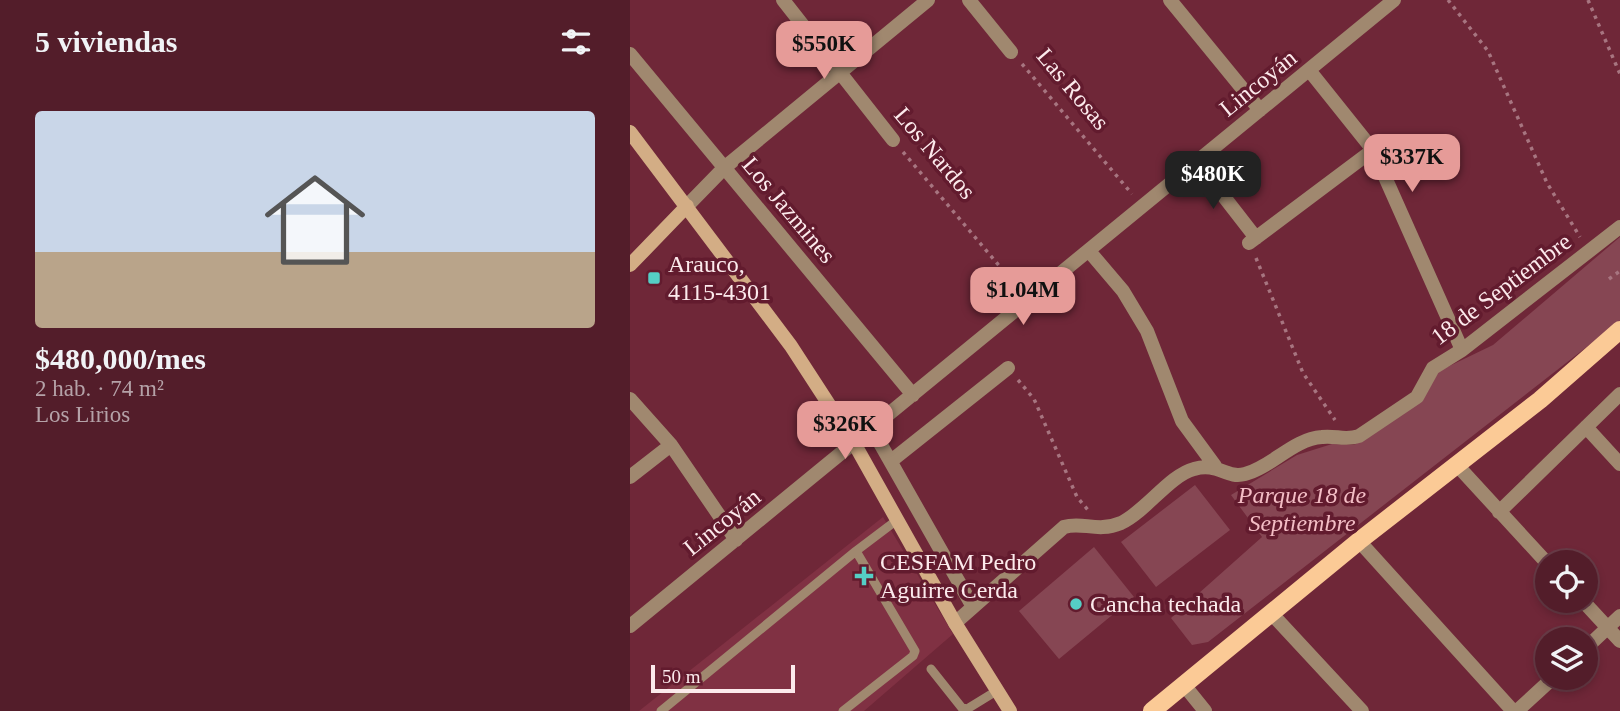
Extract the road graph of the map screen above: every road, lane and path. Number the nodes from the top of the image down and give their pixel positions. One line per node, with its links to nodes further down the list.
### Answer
1 (783, 0): 11 (street, Los Nardos)
2 (928, 0): 11 (street)
3 (969, 0): 8 (street, Las Rosas)
4 (1170, 0): 13 (street)
5 (1394, 0): 10 (street, Lincoyán)
6 (1448, 0): 24 (path)
7 (1588, 0): 12 (path)
8 (1011, 52): 20 (path, Las Rosas)
9 (630, 54): 18 (street, Los Jazmines)
10 (1309, 70): 13 (street, Lincoyán); 16 (street)
11 (840, 72): 15 (street, Los Nardos); 18 (street)
12 (1620, 74)
13 (1260, 110): 17 (street, Lincoyán)
14 (630, 132): 19 (street)
15 (893, 140): 28 (path, Los Nardos)
16 (1373, 150): 22 (street); 30 (street)
17 (1197, 162): 20 (street, Lincoyán); 22 (street)
18 (724, 168): 19 (street); 33 (street, Los Jazmines)
19 (687, 206): 25 (street); 38 (street)
20 (1143, 206): 23 (street, Lincoyán)
21 (1620, 227): 24 (street, 18 de Septiembre)
22 (1253, 241): 37 (path)
23 (1089, 251): 28 (street, Lincoyán); 43 (street)
24 (1589, 251): 30 (street, 18 de Septiembre)
25 (630, 265)
26 (1620, 271): 27 (path)
27 (1609, 279)
28 (1028, 301): 33 (street, Lincoyán)
29 (1620, 330): 41 (main road)
30 (1462, 350): 37 (street, 18 de Septiembre)
31 (1008, 368): 40 (street); 47 (path)
32 (1620, 394): 35 (street)
33 (913, 395): 36 (street, Lincoyán)
34 (630, 399): 39 (street)
35 (1586, 427): 42 (street); 45 (street)
36 (872, 429): 38 (street, Lincoyán); 40 (street)
37 (1348, 440): 43 (street)
38 (854, 443): 46 (street); 48 (street, Lincoyán)
39 (671, 445): 44 (street); 48 (street)
40 (891, 461): 52 (street)
41 (1456, 464): 45 (street); 49 (main road)
42 (1620, 464)
43 (1215, 466): 47 (street)
44 (630, 477)
45 (1499, 512): 50 (street)
46 (897, 520): 51 (lane); 56 (street)
47 (1105, 527): 52 (street)
48 (736, 540): 57 (street, Lincoyán)
49 (1359, 541): 54 (main road); 71 (street)
50 (1535, 550)
51 (856, 551): 65 (lane); 66 (lane)
52 (973, 607): 56 (street)
53 (1595, 613): 58 (street)
54 (1272, 614): 62 (main road); 70 (street)
55 (1620, 616): 58 (street)
56 (955, 623): 63 (street)
57 (630, 626)
58 (1608, 627): 59 (street); 60 (street)
59 (1598, 637)
60 (1620, 641)
61 (931, 669): 63 (lane)
62 (1184, 685): 68 (main road); 69 (street)
63 (998, 690): 67 (street)
64 (1539, 690): 71 (street)
65 (661, 711)
66 (843, 711)
67 (1010, 711)
68 (1152, 711)
69 (1206, 711)
70 (1362, 711)
71 (1515, 711)

